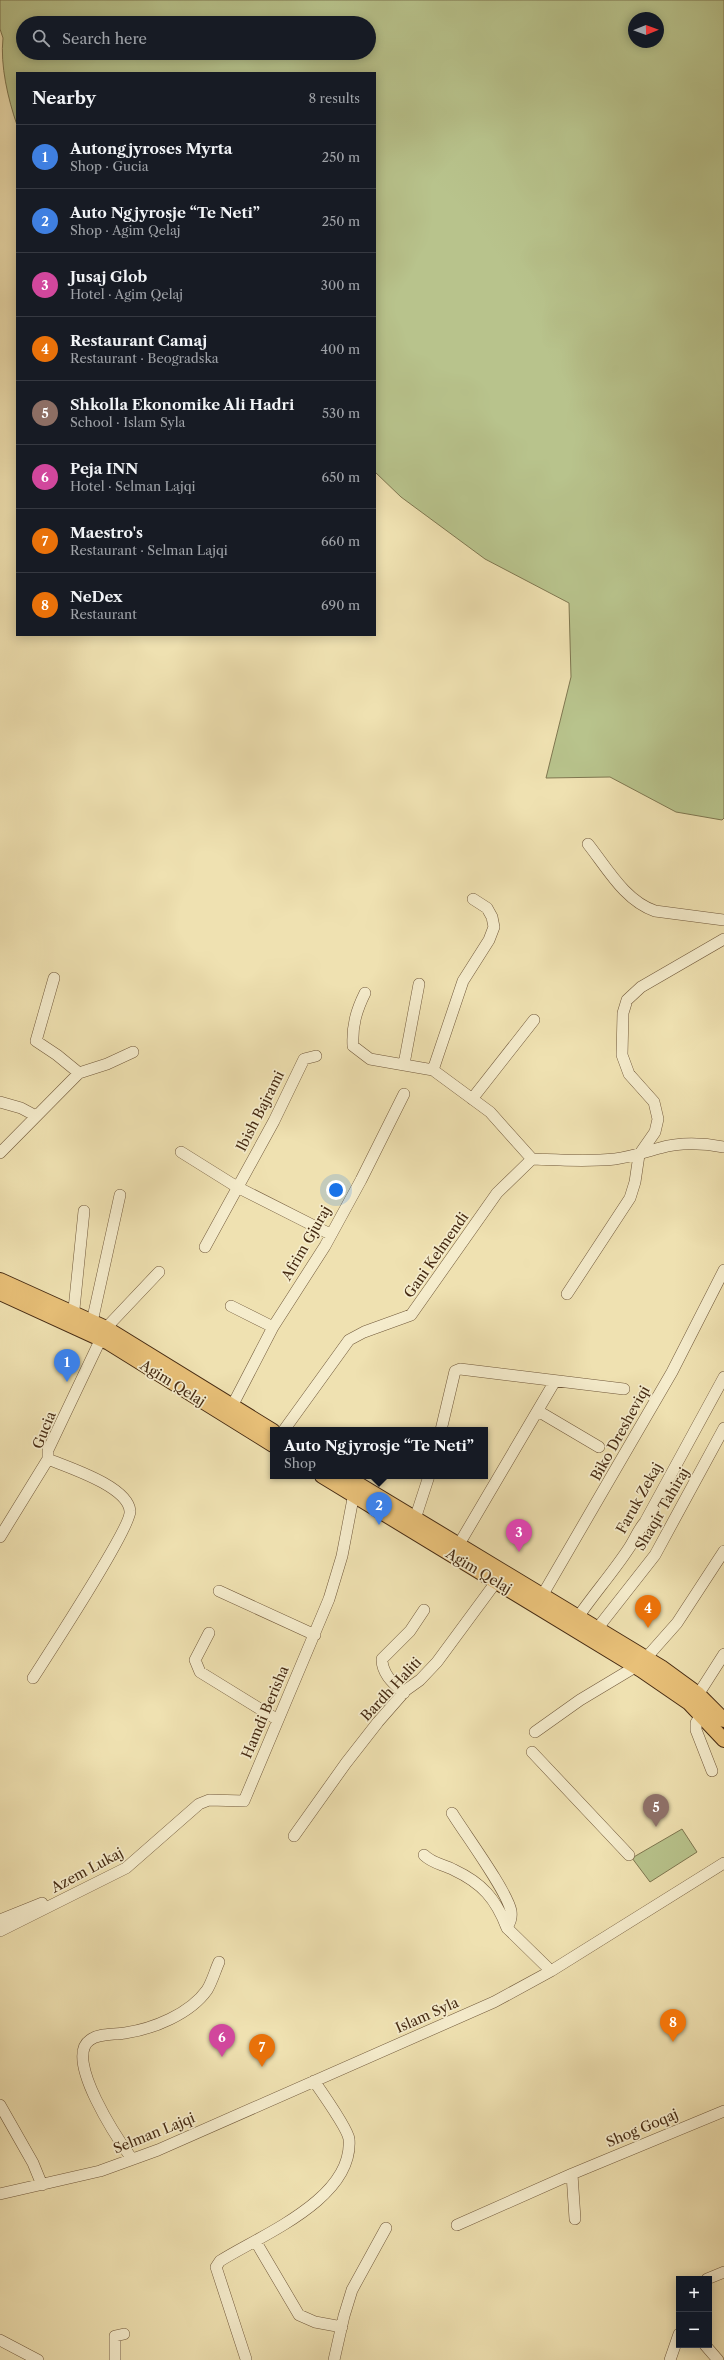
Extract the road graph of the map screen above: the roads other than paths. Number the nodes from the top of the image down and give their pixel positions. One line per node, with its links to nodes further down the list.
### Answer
1 (588, 844): 3 (street)
2 (473, 899): 12 (street)
3 (724, 920)
4 (724, 939): 21 (street)
5 (54, 978): 13 (street)
6 (419, 984): 11 (street)
7 (365, 993): 11 (street)
8 (534, 1020): 15 (street)
9 (133, 1052): 13 (street)
10 (316, 1056): 23 (street, Ibish Bajrami)
11 (404, 1064): 12 (street)
12 (433, 1070): 15 (street)
13 (79, 1073): 17 (street)
14 (404, 1094): 26 (street, Afrim Gjuraj)
15 (472, 1099): 22 (street)
16 (0, 1102): 17 (street)
17 (36, 1116): 20 (street)
18 (724, 1146): 21 (street)
19 (181, 1152): 23 (street)
20 (0, 1153)
21 (639, 1155): 22 (street); 32 (street)
22 (532, 1159): 43 (street, Gani Kelmendi)
23 (237, 1187): 26 (street); 27 (street, Ibish Bajrami)
24 (120, 1195): 35 (street)
25 (84, 1211): 34 (street)
26 (330, 1234): 36 (street, Afrim Gjuraj)
27 (205, 1246)
28 (724, 1270): 59 (street, Biko Dresheviqi)
29 (159, 1272): 37 (street)
30 (0, 1280): 34 (main road, Agim Qelaj)
31 (0, 1293): 34 (main road, Agim Qelaj)
32 (567, 1294)
33 (231, 1306): 36 (street)
34 (71, 1318): 35 (main road, Agim Qelaj); 37 (main road, Agim Qelaj)
35 (92, 1322): 37 (main road, Agim Qelaj)
36 (273, 1326): 41 (street, Afrim Gjuraj)
37 (104, 1334): 41 (main road, Agim Qelaj); 49 (street, Gucia)
38 (724, 1377): 61 (street, Faruk Zekaj)
39 (555, 1381): 40 (street); 42 (street); 44 (street)
40 (624, 1389)
41 (230, 1411): 46 (main road, Agim Qelaj); 47 (main road, Agim Qelaj)
42 (538, 1411): 48 (street); 55 (street)
43 (286, 1427)
44 (442, 1427)
45 (724, 1428): 63 (street, Shaqir Tahiraj)
46 (270, 1430)
47 (270, 1444)
48 (599, 1447)
49 (48, 1459): 54 (street, Gucia); 67 (street)
50 (333, 1479): 52 (main road, Agim Qelaj)
51 (428, 1479): 53 (street)
52 (351, 1484): 53 (main road, Agim Qelaj); 55 (main road, Agim Qelaj); 64 (street, Hamdi Berisha)
53 (415, 1519): 55 (main road, Agim Qelaj)
54 (0, 1537)
55 (455, 1550): 57 (main road, Agim Qelaj); 59 (main road, Agim Qelaj)
56 (724, 1551): 66 (street)
57 (496, 1582): 59 (main road, Agim Qelaj); 68 (street, Bardh Haliti)
58 (220, 1591): 64 (street)
59 (539, 1601): 61 (main road, Agim Qelaj)
60 (424, 1610): 68 (street)
61 (575, 1622): 63 (main road, Agim Qelaj)
62 (209, 1633): 71 (street)
63 (593, 1634): 66 (main road, Agim Qelaj)
64 (315, 1635): 71 (street, Hamdi Berisha)
65 (724, 1654): 69 (street)
66 (641, 1662): 69 (main road, Agim Qelaj); 73 (street)
67 (33, 1678)
68 (404, 1693): 79 (street, Bardh Haliti)
69 (695, 1699): 70 (main road, Agim Qelaj); 72 (main road, Agim Qelaj)
70 (701, 1715): 74 (main road, Agim Qelaj); 76 (street)
71 (278, 1720): 77 (street, Hamdi Berisha)
72 (724, 1720)
73 (535, 1732)
74 (724, 1740)
75 (532, 1752): 81 (street)
76 (712, 1771)
77 (244, 1801): 88 (street, Azem Lukaj)
78 (452, 1813): 87 (street)
79 (294, 1836)
80 (424, 1855): 87 (street)
81 (629, 1855)
82 (724, 1857): 84 (street, Islam Syla)
83 (724, 1863): 84 (street, Islam Syla)
84 (712, 1870): 90 (street, Islam Syla)
85 (93, 1879): 86 (street, Azem Lukaj)
86 (0, 1920)
87 (506, 1928): 90 (street)
88 (0, 1931)
89 (219, 1962): 94 (street)
90 (550, 1971): 91 (street, Islam Syla)
91 (314, 2081): 94 (street, Selman Lajqi); 101 (street)
92 (0, 2105): 96 (street)
93 (724, 2111): 95 (street, Shog Goqaj)
94 (132, 2159): 96 (street, Selman Lajqi)
95 (572, 2174): 98 (street); 99 (street, Shog Goqaj)
96 (42, 2185): 97 (street, Selman Lajqi)
97 (0, 2194)
98 (575, 2219)
99 (457, 2225)
100 (386, 2228): 104 (street)
101 (256, 2242): 104 (street); 109 (street)
102 (724, 2272): 103 (street)
103 (712, 2277)
104 (342, 2327): 112 (street)
105 (124, 2334): 111 (street)
106 (0, 2340): 110 (street)
107 (676, 2343): 113 (street)
108 (707, 2348): 114 (street)
109 (246, 2359)
110 (38, 2360)
111 (114, 2360)
112 (334, 2360)
113 (670, 2360)
114 (718, 2360)

